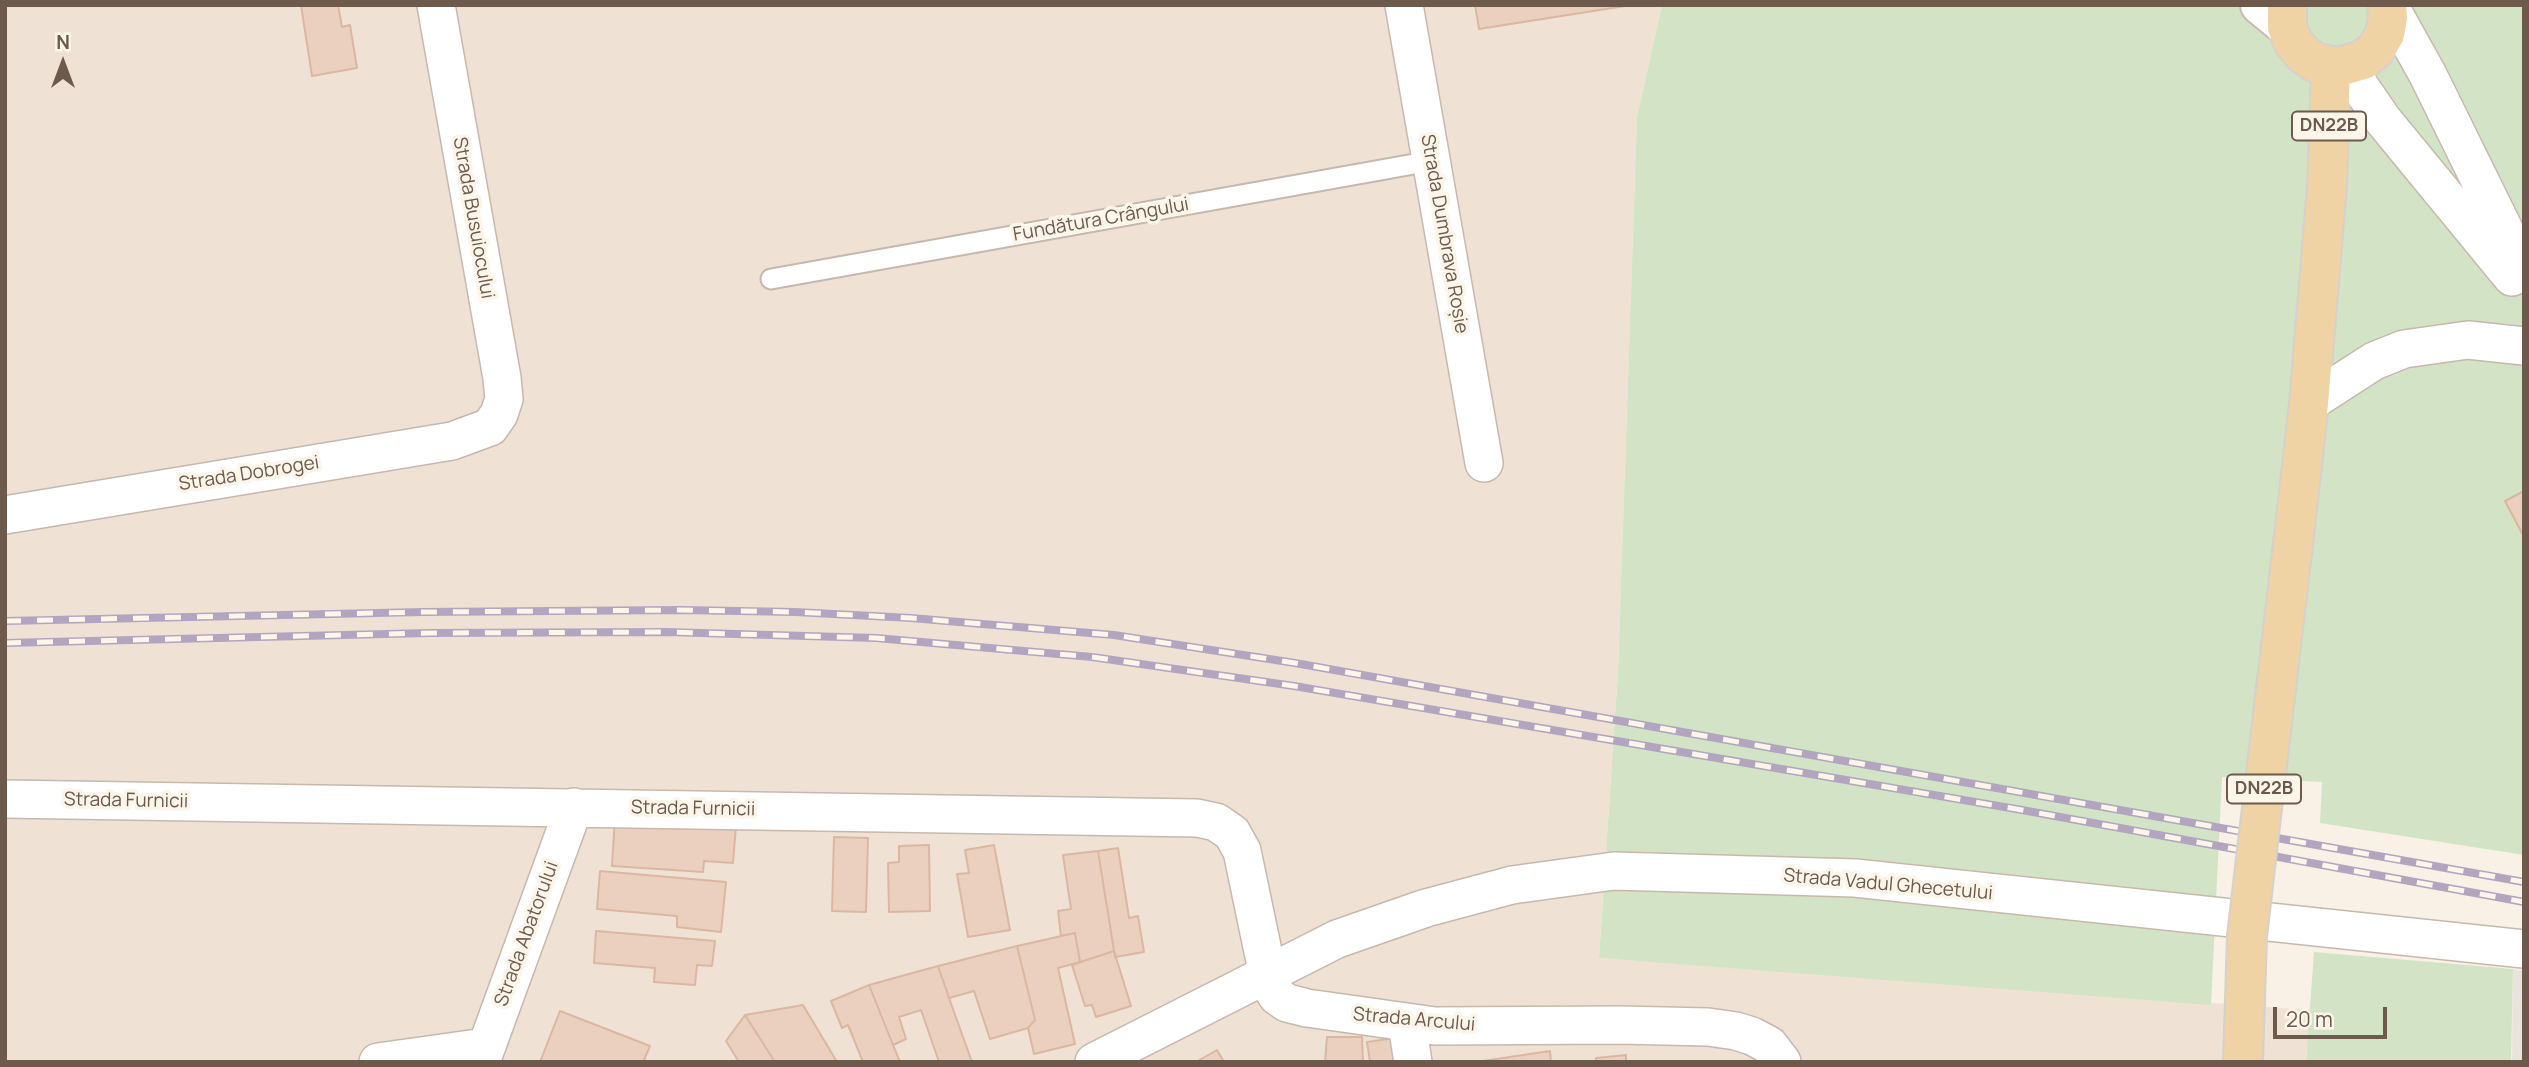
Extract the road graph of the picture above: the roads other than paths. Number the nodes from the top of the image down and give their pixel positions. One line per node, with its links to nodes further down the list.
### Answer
1 (436, 5): 12 (street, Strada Busuiocului)
2 (1404, 5): 6 (street, Strada Dumbrava Roșie)
3 (2388, 5): 5 (main road); 7 (street)
4 (2278, 12): 5 (main road)
5 (2339, 66): 9 (street); 11 (main road, DN22B)
6 (1432, 162): 8 (lane, Fundătura Crângului); 13 (street, Strada Dumbrava Roșie)
7 (2524, 270)
8 (771, 279)
9 (2524, 292)
10 (2524, 346): 11 (street)
11 (2309, 402): 25 (main road, DN22B, bridge)
12 (490, 427): 14 (street, Strada Dobrogei)
13 (1484, 463)
14 (5, 515)
15 (5, 799): 16 (street, Strada Furnicii)
16 (574, 807): 18 (street, Strada Furnicii); 21 (street, Strada Abatorului)
17 (2524, 949): 18 (street, Strada Vadul Ghecetului)
18 (1267, 973): 19 (street, Strada Arcului); 23 (street)
19 (1407, 1024): 20 (street, Strada Arcului); 24 (street)
20 (1776, 1053)
21 (483, 1054): 22 (street)
22 (378, 1062)
23 (1094, 1062)
24 (1413, 1062)
25 (2243, 1062)

